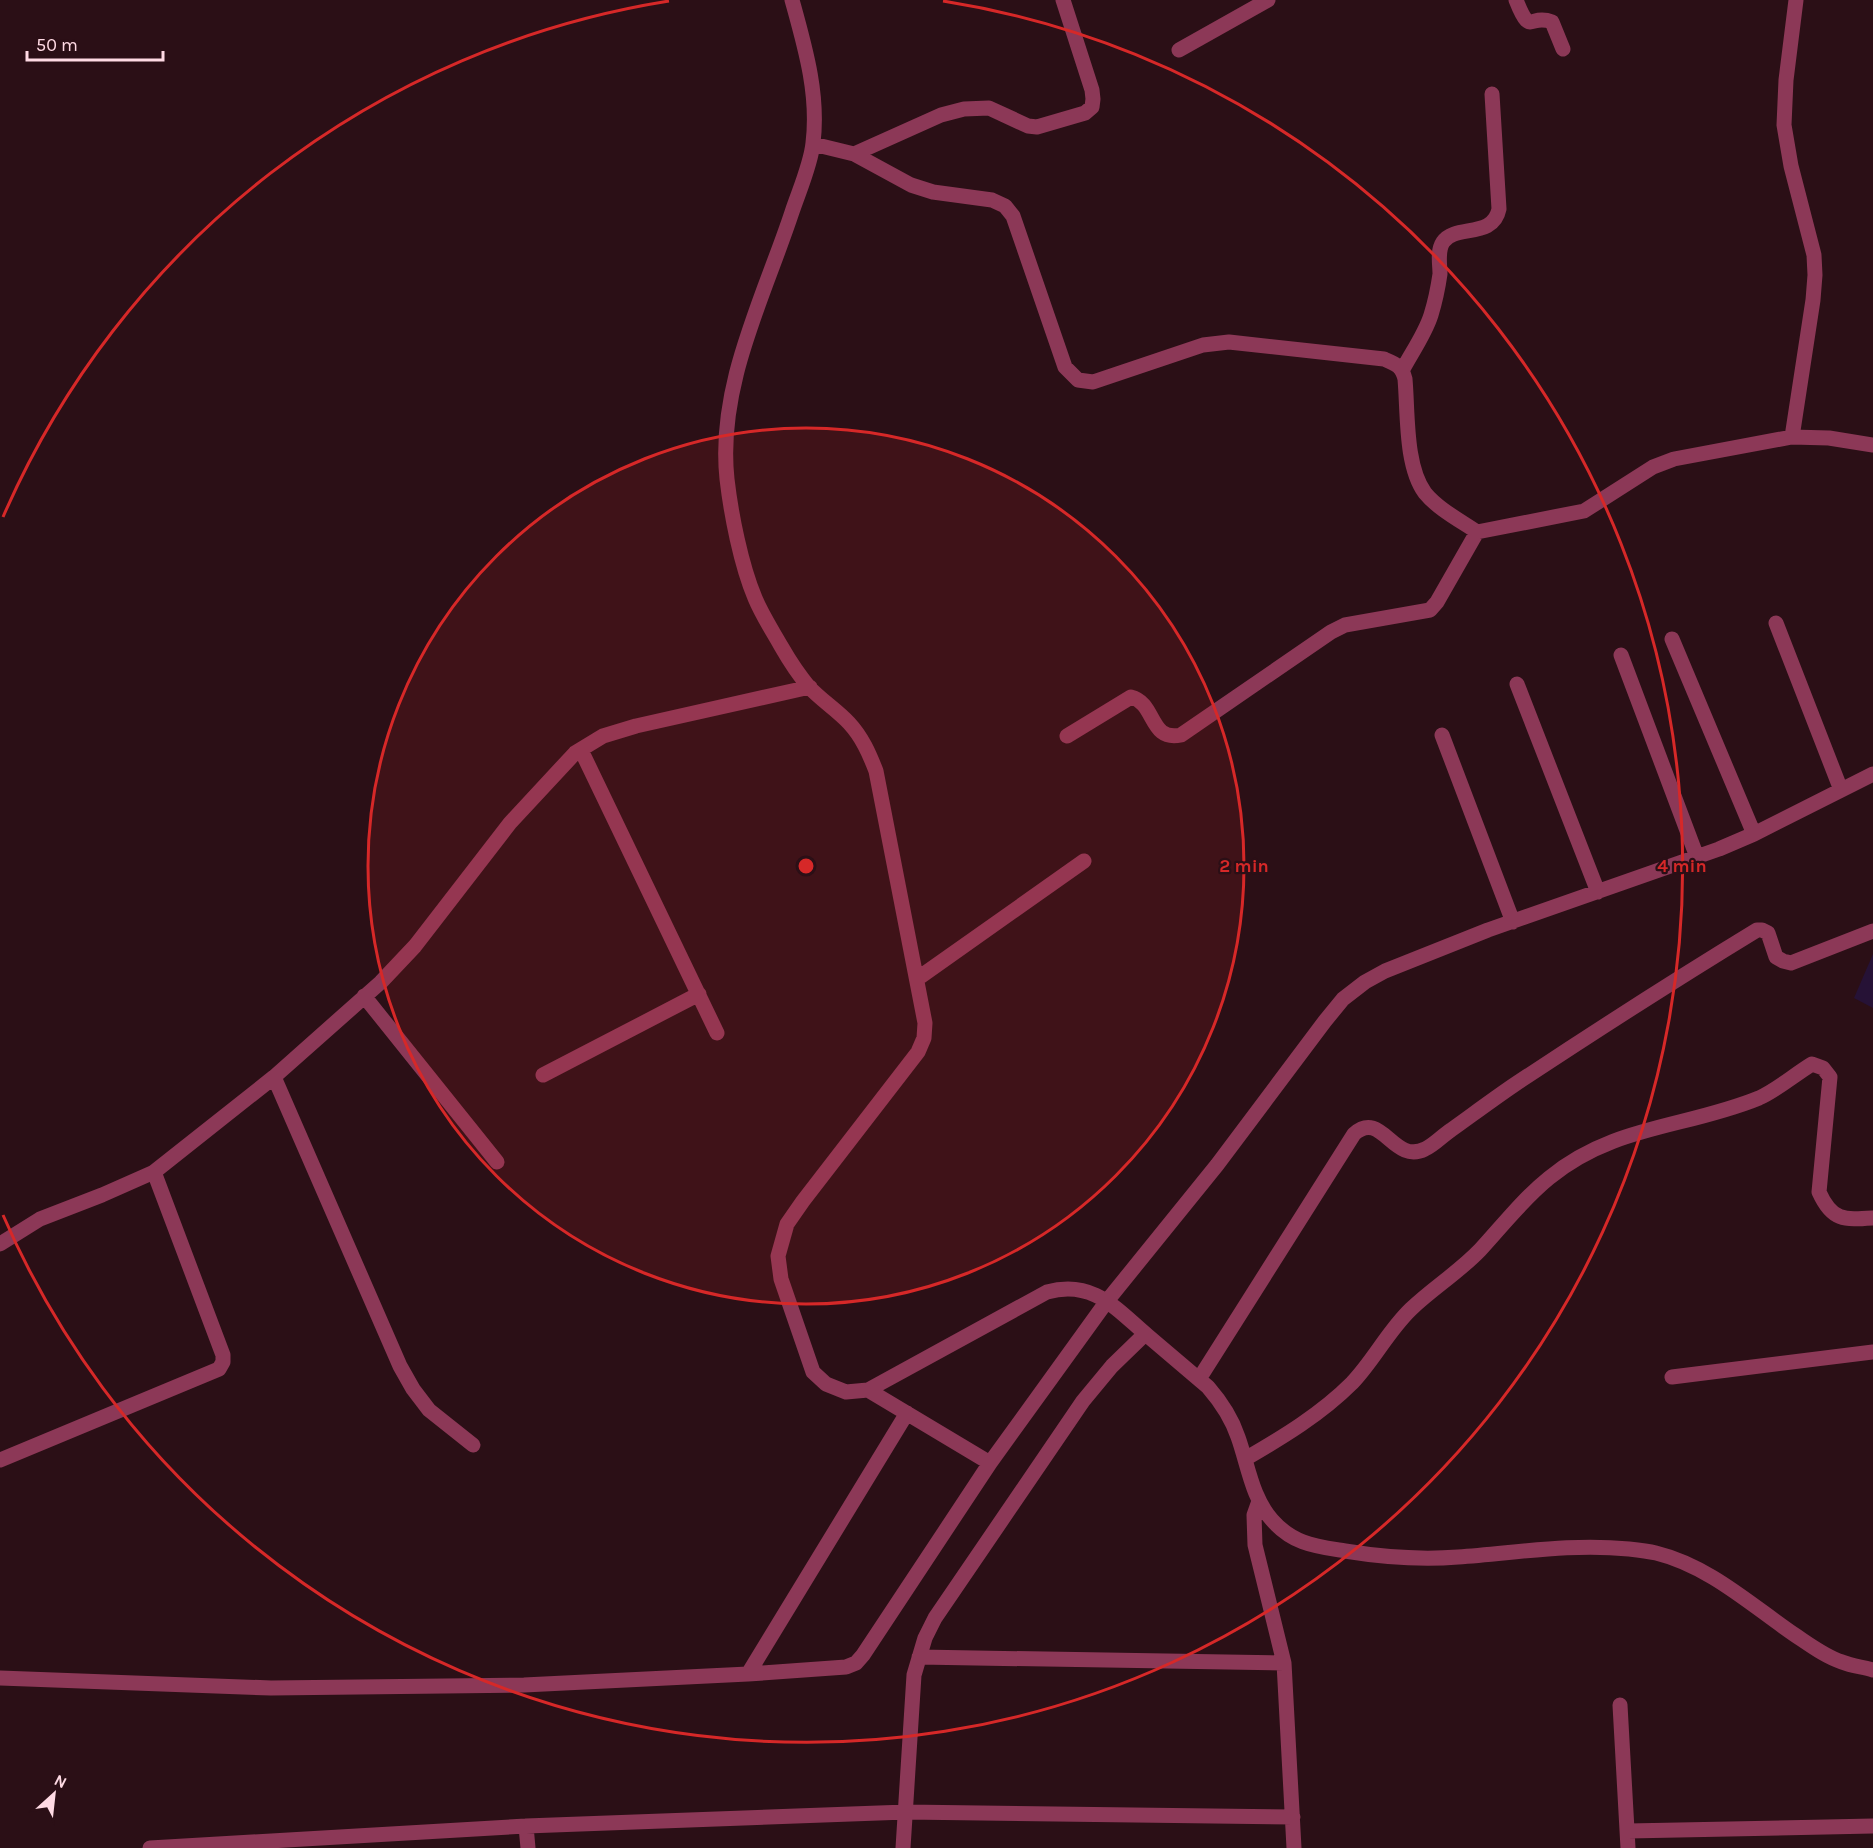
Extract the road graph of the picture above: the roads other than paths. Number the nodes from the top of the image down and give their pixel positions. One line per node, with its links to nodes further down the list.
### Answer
1 (792, 0): 9 (street)
2 (1063, 0): 10 (street)
3 (1268, 0): 7 (street)
4 (1516, 0): 6 (street)
5 (1796, 0): 12 (street)
6 (1563, 48)
7 (1179, 50)
8 (1492, 94): 11 (street)
9 (813, 144): 10 (street); 19 (street)
10 (854, 154): 11 (street)
11 (1403, 369): 14 (street)
12 (1792, 437): 13 (street); 14 (street)
13 (1873, 445)
14 (1477, 532): 21 (street)
15 (1776, 622): 24 (street)
16 (1672, 639): 25 (street)
17 (1621, 655): 26 (street)
18 (1517, 684): 28 (street)
19 (810, 687): 22 (street); 31 (street)
20 (1442, 735): 29 (street)
21 (1067, 736)
22 (581, 750): 32 (street); 33 (street)
23 (1873, 774): 24 (street)
24 (1841, 790): 25 (street)
25 (1754, 834): 26 (street)
26 (1697, 857): 28 (street)
27 (1084, 861): 31 (street)
28 (1598, 892): 29 (street)
29 (1513, 922): 41 (street)
30 (1873, 931): 45 (street)
31 (917, 980): 46 (street)
32 (699, 994): 34 (street); 35 (street)
33 (364, 996): 36 (street); 37 (street)
34 (717, 1033)
35 (543, 1075)
36 (274, 1077): 38 (street); 48 (street)
37 (497, 1162)
38 (154, 1172): 40 (street); 50 (street)
39 (1873, 1218): 49 (street)
40 (0, 1244)
41 (1112, 1304): 42 (street); 46 (street); 51 (street)
42 (1142, 1330): 45 (street); 53 (street)
43 (1873, 1352): 44 (street)
44 (1672, 1377)
45 (1199, 1379): 49 (street)
46 (868, 1390): 47 (street)
47 (907, 1413): 51 (street); 56 (street)
48 (473, 1445)
49 (1245, 1459): 52 (street)
50 (0, 1460)
51 (990, 1463): 56 (street)
52 (1259, 1501): 54 (street); 55 (street)
53 (919, 1657): 54 (street); 59 (street)
54 (1284, 1663): 60 (street)
55 (1873, 1670)
56 (748, 1674): 57 (street)
57 (0, 1678)
58 (1620, 1705): 63 (street)
59 (906, 1812): 60 (street); 61 (street); 67 (street)
60 (1293, 1817): 68 (street)
61 (526, 1826): 64 (street); 66 (street)
62 (1873, 1826): 63 (street)
63 (1628, 1831): 69 (street)
64 (192, 1846): 65 (street)
65 (150, 1848)
66 (528, 1848)
67 (903, 1848)
68 (1294, 1848)
69 (1628, 1848)

